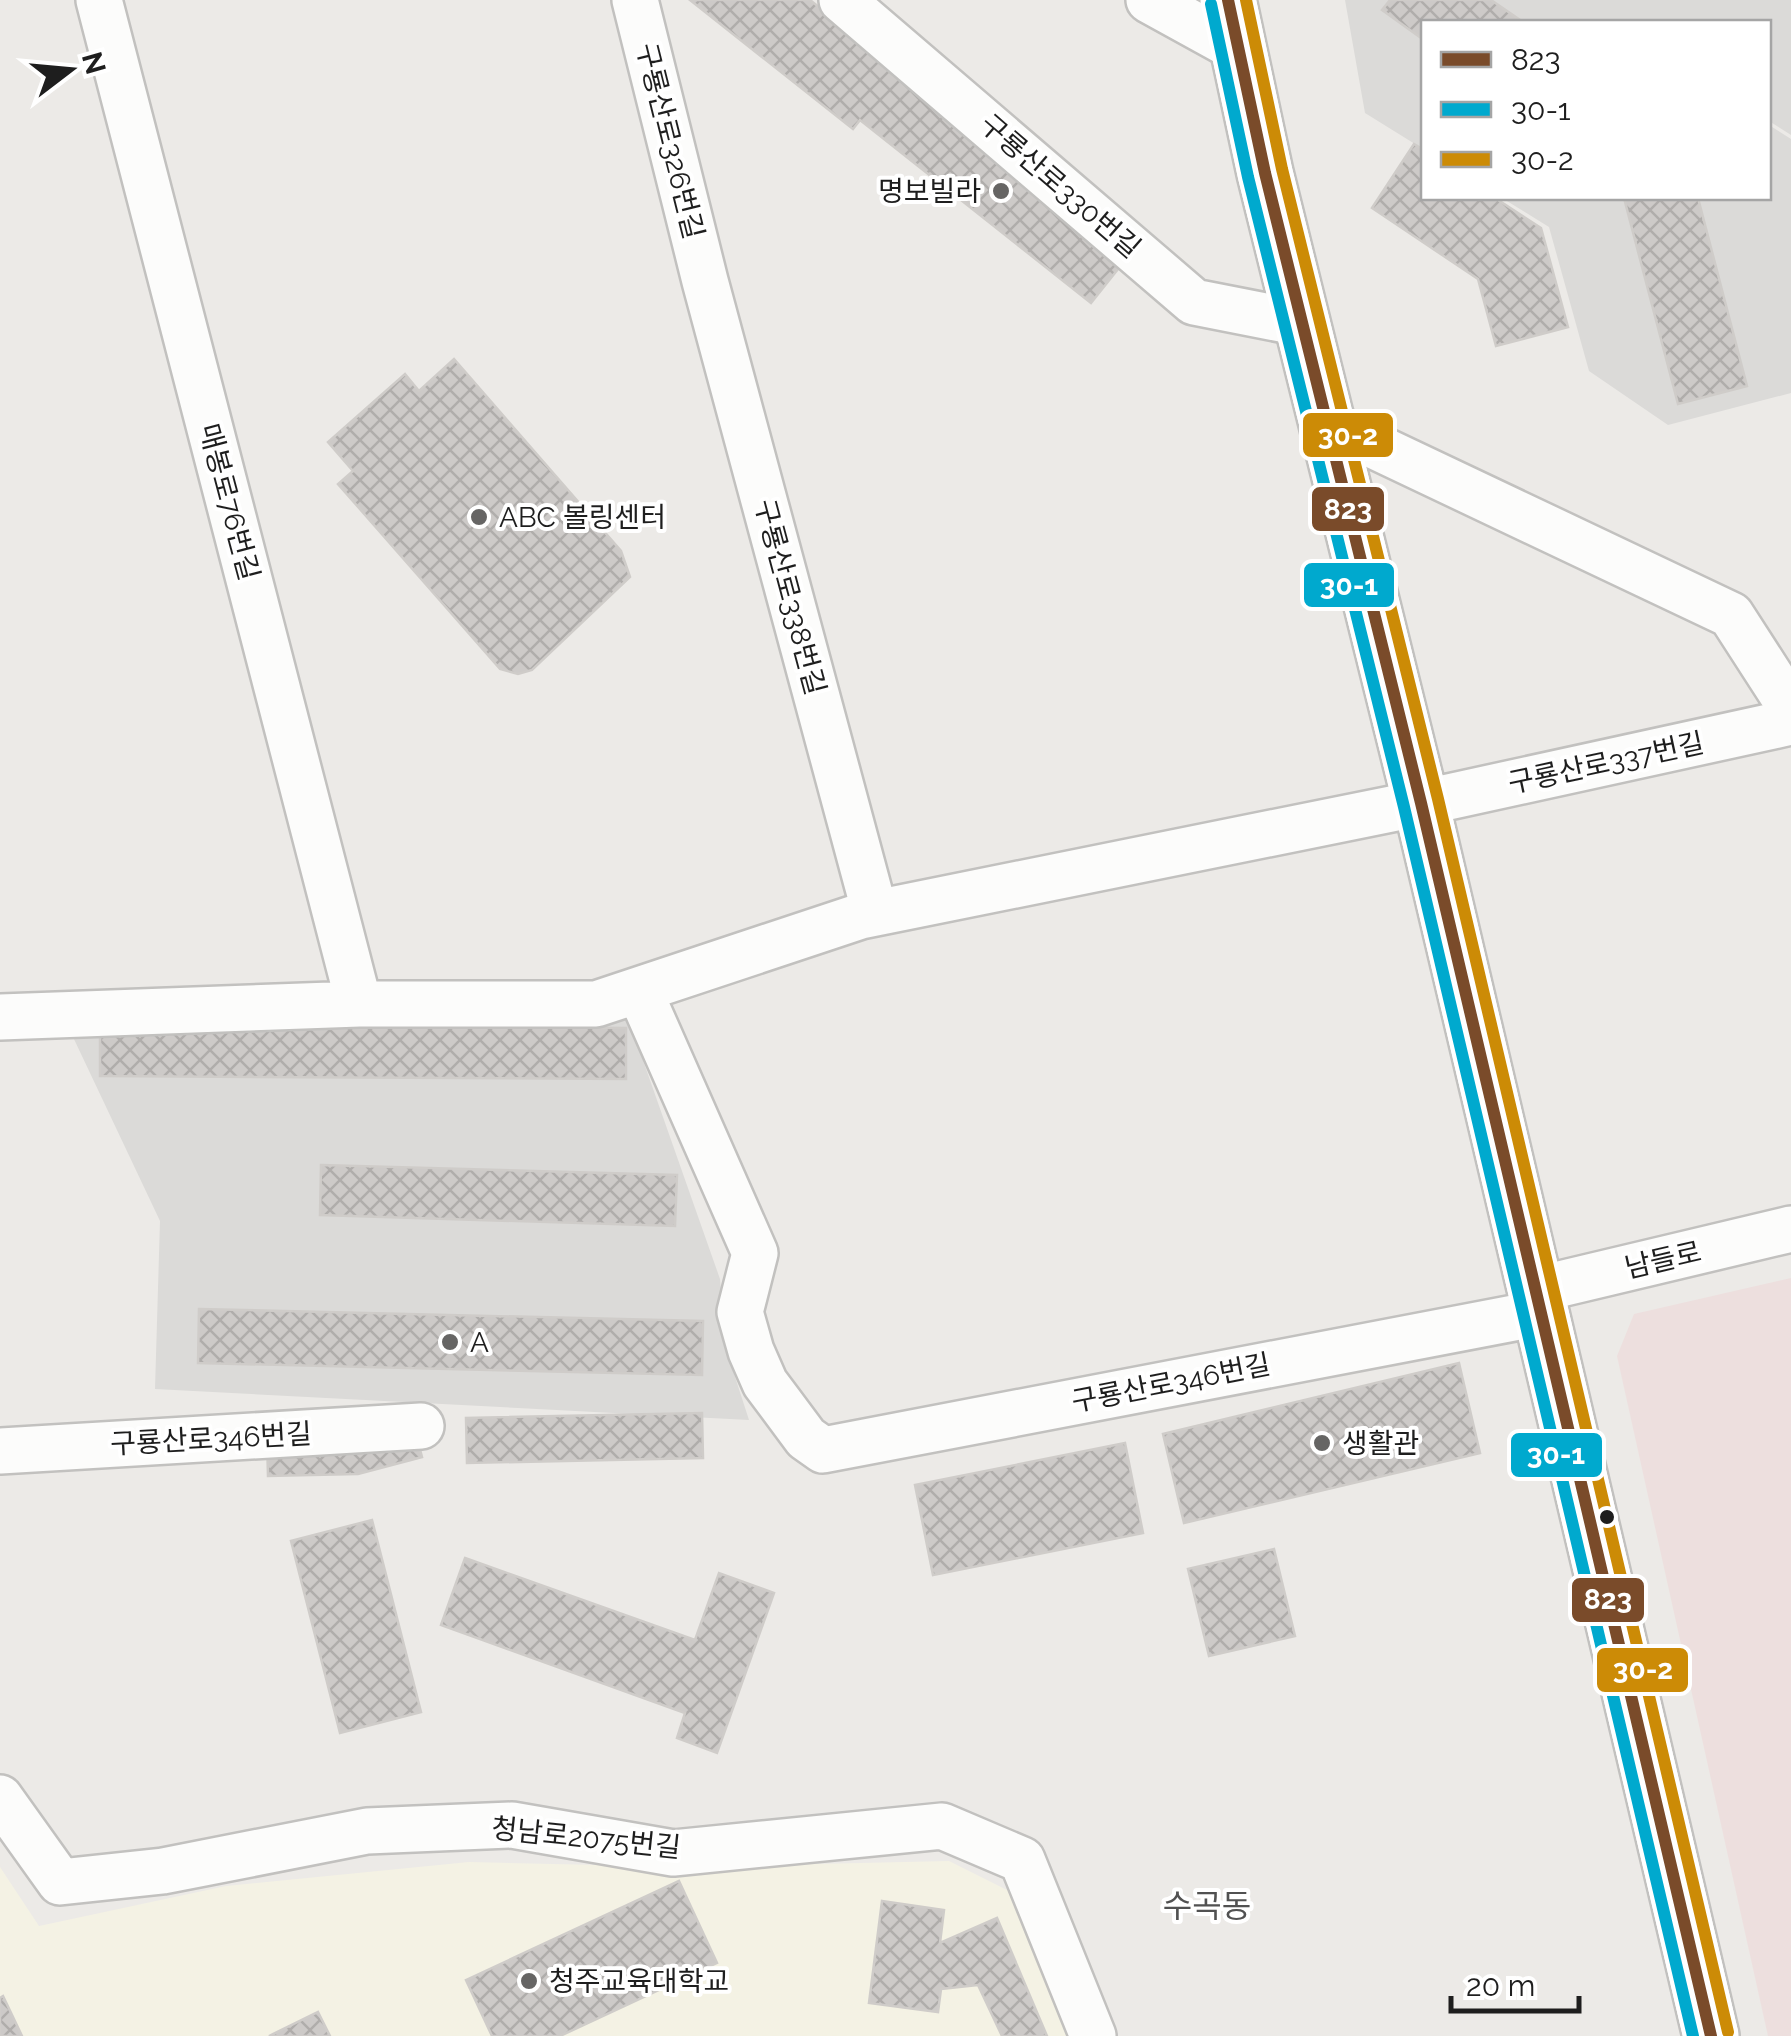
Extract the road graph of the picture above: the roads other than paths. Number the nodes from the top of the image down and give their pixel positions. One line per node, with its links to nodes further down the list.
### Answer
1 (99, 0): 14 (street, 매봉로76번길)
2 (635, 0): 6 (street, 구룡산로326번길)
3 (842, 0): 7 (street, 구룡산로330번길)
4 (1149, 0): 5 (street)
5 (1233, 25): 7 (street)
6 (706, 282): 12 (street, 구룡산로338번길)
7 (1301, 323): 8 (street)
8 (1324, 422): 9 (street); 11 (street)
9 (1791, 708)
10 (1791, 722): 11 (street, 구룡산로337번길)
11 (1420, 804): 12 (street); 17 (street)
12 (875, 913): 13 (street)
13 (639, 990): 14 (street); 17 (street, 구룡산로346번길)
14 (359, 1004): 15 (street)
15 (0, 1017)
16 (1791, 1229): 17 (street, 남들로)
17 (1537, 1302): 22 (street)
18 (422, 1426): 19 (street, 구룡산로346번길)
19 (0, 1451)
20 (0, 1798): 21 (street, 청남로2075번길)
21 (1094, 2036)
22 (1711, 2036)

